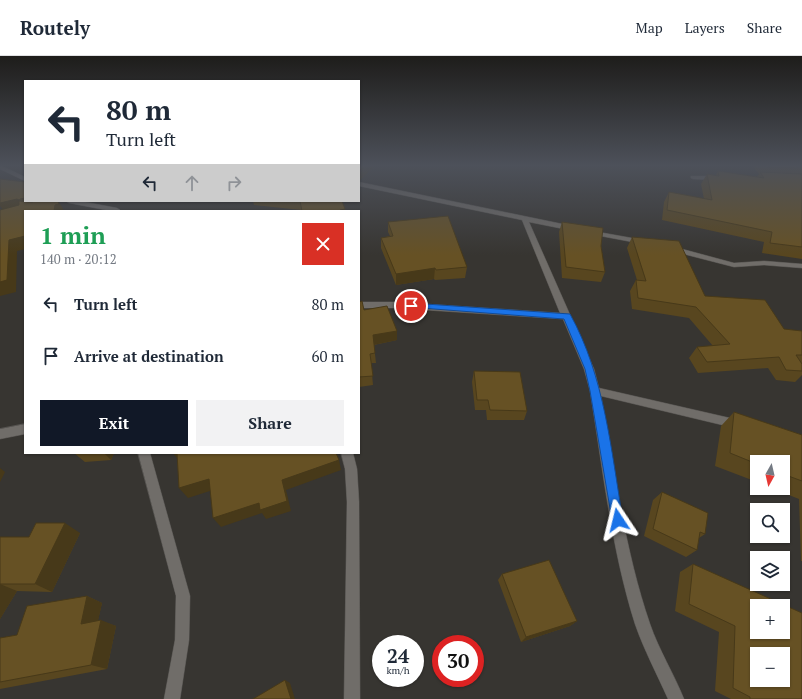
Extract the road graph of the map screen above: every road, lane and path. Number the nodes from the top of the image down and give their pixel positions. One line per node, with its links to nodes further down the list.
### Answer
1 (410, 195): 6 (street)
2 (65, 202): 4 (street)
3 (74, 202): 5 (street)
4 (61, 203)
5 (112, 210)
6 (525, 220): 7 (street); 9 (street)
7 (802, 266)
8 (360, 306): 9 (street)
9 (567, 316): 10 (street)
10 (595, 391): 11 (street); 18 (street)
11 (753, 427)
12 (24, 429): 13 (street)
13 (0, 434)
14 (144, 454): 16 (street)
15 (347, 454): 17 (street)
16 (172, 699)
17 (352, 699)
18 (676, 699)

